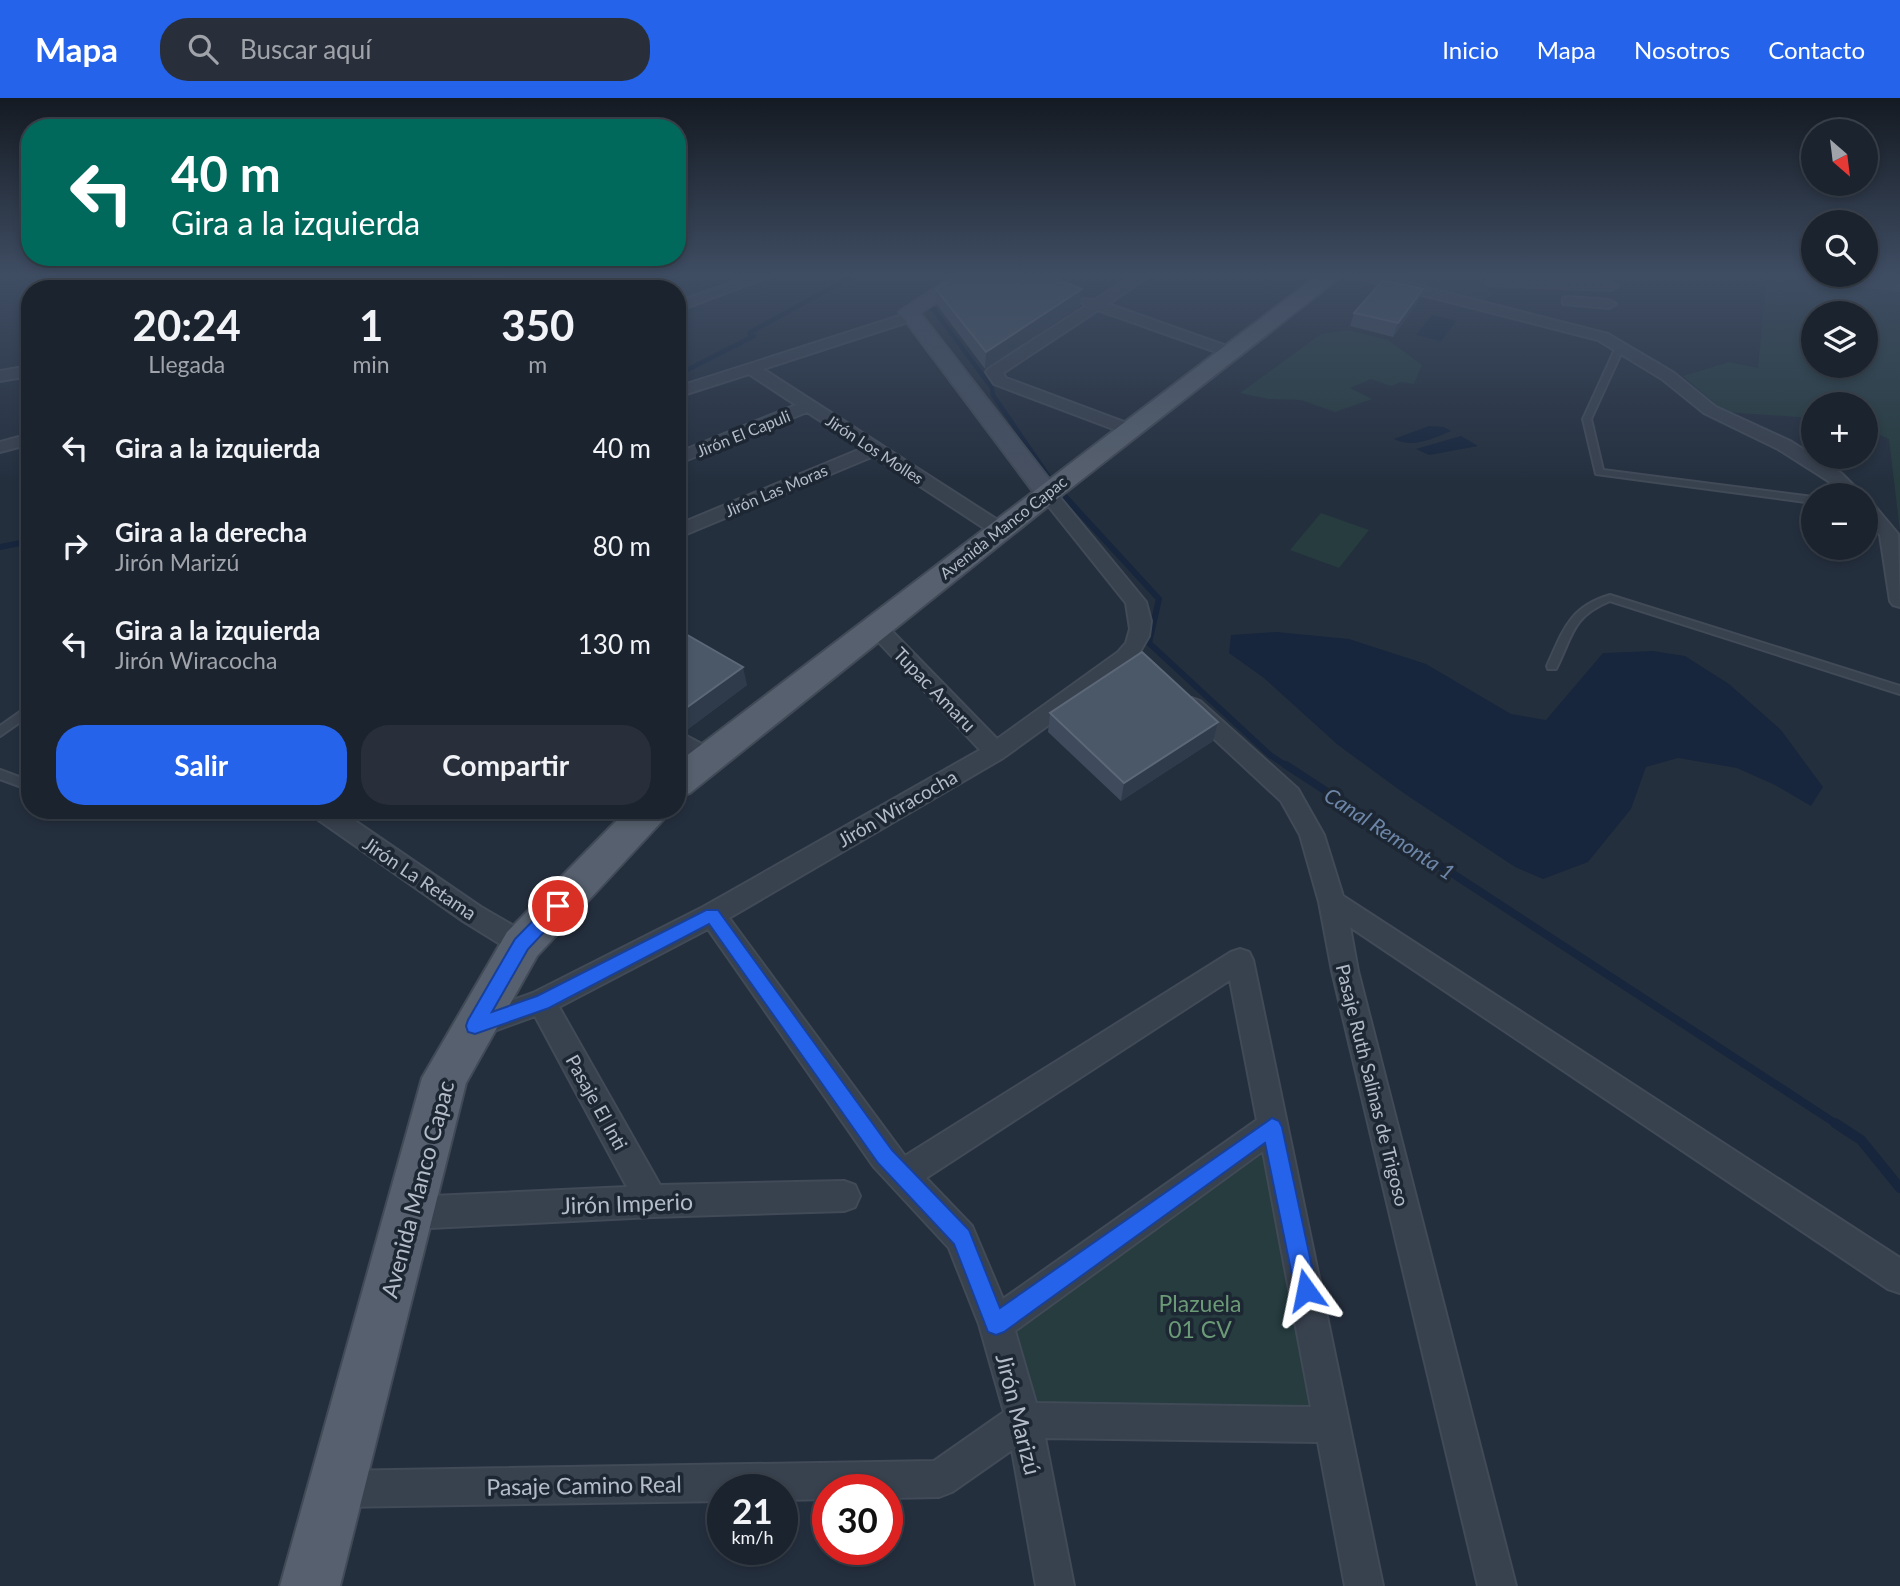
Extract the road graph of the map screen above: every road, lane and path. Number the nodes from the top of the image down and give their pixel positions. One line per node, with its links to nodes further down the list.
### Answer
1 (805, 344): 12 (street)
2 (820, 344): 9 (street)
3 (936, 344): 21 (street)
4 (1036, 344): 15 (street)
5 (1208, 344): 8 (street)
6 (1239, 344): 8 (main road, Avenida Manco Capac)
7 (1620, 347): 20 (street); 22 (lane)
8 (1230, 352): 15 (main road, Avenida Manco Capac)
9 (750, 368): 13 (street); 14 (street, Jirón Los Molles)
10 (21, 372): 11 (street)
11 (0, 376)
12 (686, 378)
13 (686, 389)
14 (809, 406): 18 (street, Jirón Los Molles); 19 (street, Jirón El Capuli)
15 (1129, 430): 21 (main road, Avenida Manco Capac)
16 (21, 441): 17 (street)
17 (0, 447)
18 (876, 449): 24 (street, Jirón Las Moras); 25 (street, Jirón Los Molles)
19 (686, 455)
20 (1841, 483)
21 (1053, 488): 25 (main road, Avenida Manco Capac); 29 (street)
22 (1801, 498)
23 (1878, 521): 26 (street)
24 (686, 527)
25 (1000, 530): 27 (main road, Avenida Manco Capac)
26 (1900, 601)
27 (876, 627): 34 (street, Tupac Amaru); 35 (main road, Avenida Manco Capac)
28 (1552, 666): 30 (lane)
29 (1152, 669): 34 (street, Jirón Wiracocha); 41 (street, Pasaje Ruth Salinas de Trigoso)
30 (1900, 690)
31 (21, 716): 32 (lane)
32 (0, 732)
33 (686, 744): 35 (street)
34 (995, 752): 42 (street, Jirón Wiracocha)
35 (709, 758): 37 (main road, Avenida Manco Capac)
36 (0, 774): 38 (lane)
37 (686, 776)
38 (21, 782)
39 (333, 819): 43 (street, Jirón La Retama)
40 (641, 819): 43 (main road, Avenida Manco Capac)
41 (1332, 902): 51 (street); 59 (street, Pasaje Ruth Salinas de Trigoso)
42 (712, 915): 44 (street, Jirón Wiracocha); 47 (street, Jirón Marizú)
43 (522, 944): 45 (main road, Avenida Manco Capac)
44 (542, 1002): 45 (street, Jirón Wiracocha); 49 (street, Pasaje El Inti)
45 (475, 1026): 50 (main road, Avenida Manco Capac)
46 (1272, 1127): 47 (street); 52 (street); 54 (street)
47 (902, 1176): 52 (street, Jirón Marizú)
48 (844, 1196): 49 (street, Jirón Imperio)
49 (652, 1201): 50 (street, Jirón Imperio)
50 (410, 1213): 55 (main road, Avenida Manco Capac)
51 (1900, 1276)
52 (996, 1324): 53 (street, Jirón Marizú)
53 (1024, 1420): 54 (street); 55 (street, Pasaje Camino Real); 57 (street, Jirón Marizú)
54 (1334, 1425): 58 (street)
55 (336, 1489): 56 (main road, Avenida Manco Capac)
56 (310, 1586)
57 (1055, 1586)
58 (1364, 1586)
59 (1497, 1586)

